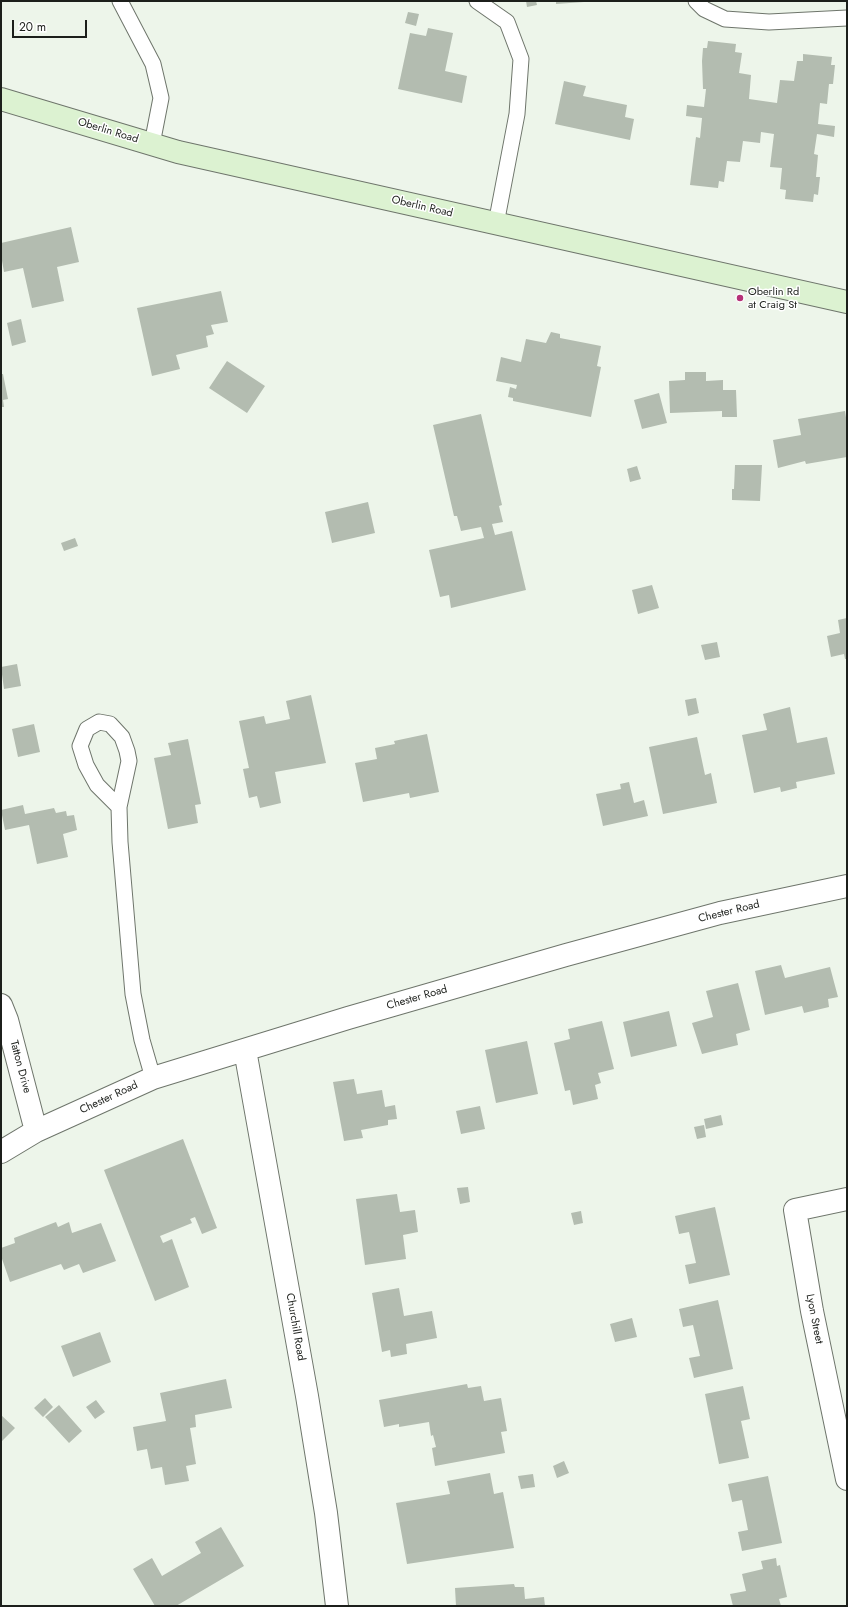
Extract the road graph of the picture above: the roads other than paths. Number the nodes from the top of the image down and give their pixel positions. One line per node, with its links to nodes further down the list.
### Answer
1 (120, 1): 6 (lane)
2 (477, 1): 7 (lane)
3 (696, 1): 4 (lane)
4 (847, 18)
5 (1, 100): 6 (main road, Oberlin Road)
6 (152, 144): 7 (main road, Oberlin Road)
7 (496, 224): 8 (main road, Oberlin Road)
8 (847, 302)
9 (119, 807): 9 (lane); 13 (lane)
10 (847, 886): 12 (street, Chester Road)
11 (1, 1005): 14 (street, Tatton Drive)
12 (245, 1050): 13 (street, Chester Road); 18 (street, Churchill Road)
13 (153, 1078): 14 (street, Chester Road)
14 (36, 1131): 15 (street, Chester Road)
15 (1, 1152)
16 (847, 1199): 17 (street, Lyon Street)
17 (847, 1479)
18 (332, 1603)

